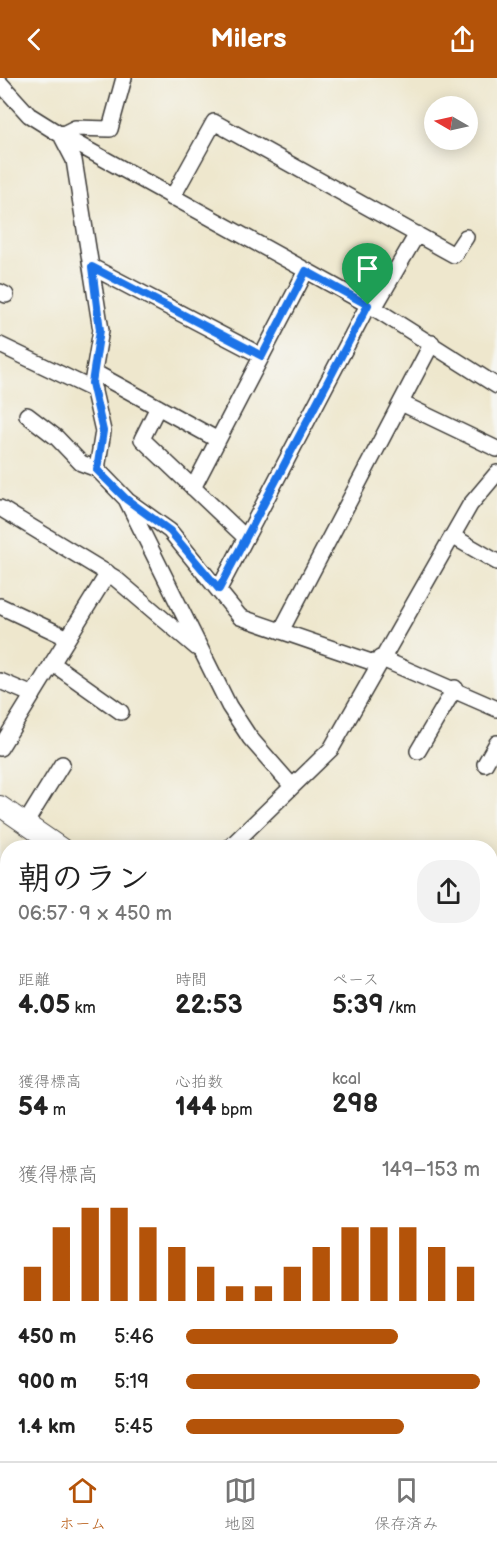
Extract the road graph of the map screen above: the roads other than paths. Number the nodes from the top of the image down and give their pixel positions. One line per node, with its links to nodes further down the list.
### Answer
1 (4, 78): 3 (street)
2 (124, 78): 4 (street)
3 (0, 82): 4 (street)
4 (61, 135): 5 (street); 8 (street)
5 (172, 198): 6 (street); 9 (street)
6 (417, 234): 7 (street); 10 (street)
7 (466, 237)
8 (92, 267): 13 (street); 14 (street)
9 (306, 271): 10 (street); 13 (street)
10 (371, 306): 11 (street); 28 (street)
11 (432, 343): 15 (street); 17 (street)
12 (0, 345): 16 (street)
13 (262, 356): 20 (street)
14 (94, 372): 16 (street); 18 (street)
15 (497, 386)
16 (94, 390): 22 (street)
17 (401, 403): 21 (street); 33 (street)
18 (158, 407): 20 (street); 24 (street)
19 (27, 415): 22 (street)
20 (218, 440): 24 (street)
21 (497, 449)
22 (97, 470): 25 (street)
23 (497, 473): 27 (street)
24 (193, 488): 28 (street)
25 (126, 499): 31 (street); 35 (street)
26 (0, 508): 30 (street)
27 (452, 536): 29 (street); 36 (street)
28 (246, 538): 31 (street)
29 (497, 562)
30 (108, 573): 34 (street); 35 (street)
31 (219, 589): 33 (street)
32 (0, 606): 34 (street)
33 (281, 631): 36 (street)
34 (68, 638): 37 (street)
35 (202, 652): 48 (street)
36 (379, 661): 39 (street); 48 (street)
37 (52, 663): 40 (street); 42 (street)
38 (0, 681): 40 (street)
39 (455, 688): 41 (street); 45 (street)
40 (33, 695): 44 (street)
41 (497, 709)
42 (121, 712)
43 (497, 743): 47 (street)
44 (0, 748)
45 (417, 751)
46 (62, 764): 50 (street)
47 (485, 764)
48 (292, 786): 52 (street)
49 (0, 806): 50 (street)
50 (26, 824): 51 (street)
51 (49, 840)
52 (237, 840)

